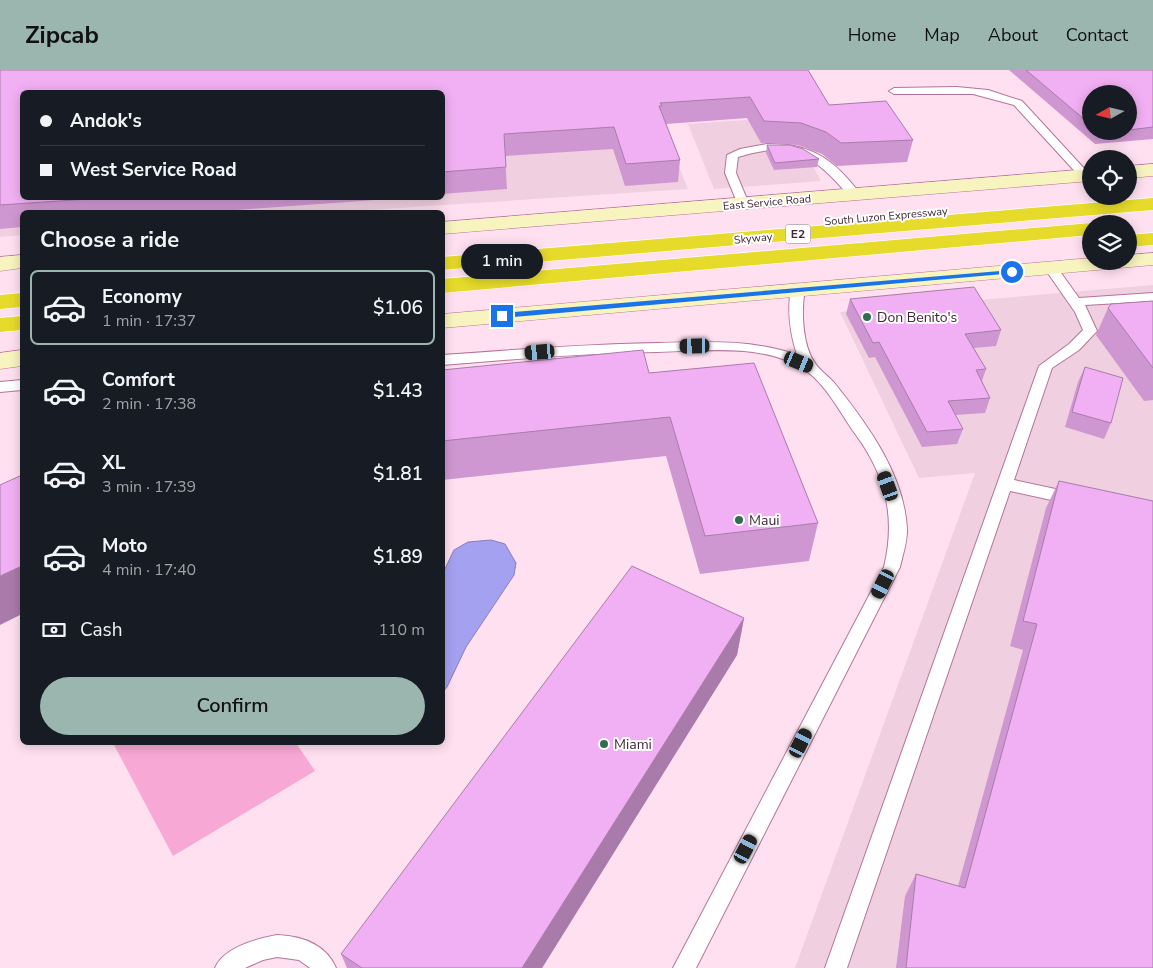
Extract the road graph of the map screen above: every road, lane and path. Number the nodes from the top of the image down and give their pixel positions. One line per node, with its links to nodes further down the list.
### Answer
1 (894, 91): 2 (lane)
2 (1082, 170)
3 (1153, 170): 4 (main road)
4 (1137, 171)
5 (1082, 176): 7 (main road, East Service Road)
6 (1153, 194): 8 (highway)
7 (855, 195): 10 (main road, East Service Road); 10 (lane)
8 (1137, 195)
9 (1082, 199): 19 (highway, South Luzon Expressway / E2)
10 (743, 204): 14 (main road, East Service Road)
11 (1153, 204): 23 (highway, Skyway / E2)
12 (1153, 223): 13 (highway)
13 (1137, 224)
14 (445, 228)
15 (1082, 229): 25 (highway, Skyway / E2)
16 (1153, 239): 17 (highway)
17 (1137, 240)
18 (1082, 245): 31 (highway)
19 (445, 254)
20 (1153, 259): 24 (main road)
21 (20, 262): 22 (main road)
22 (0, 264)
23 (445, 264)
24 (1051, 268): 27 (main road); 33 (lane)
25 (445, 286)
26 (20, 290): 28 (highway)
27 (798, 290): 34 (main road); 42 (lane)
28 (0, 292)
29 (1153, 297): 33 (lane)
30 (20, 300): 32 (highway)
31 (445, 301)
32 (0, 302)
33 (1076, 302): 45 (lane)
34 (445, 321)
35 (20, 323): 36 (highway)
36 (0, 325)
37 (20, 338): 38 (highway)
38 (0, 340)
39 (20, 358): 41 (main road)
40 (445, 360): 42 (lane)
41 (0, 361)
42 (809, 366): 49 (lane)
43 (20, 384): 44 (lane)
44 (0, 387)
45 (1005, 484): 46 (lane); 50 (lane)
46 (1088, 502)
47 (226, 968): 48 (lane)
48 (325, 968)
49 (684, 968)
50 (836, 968)

